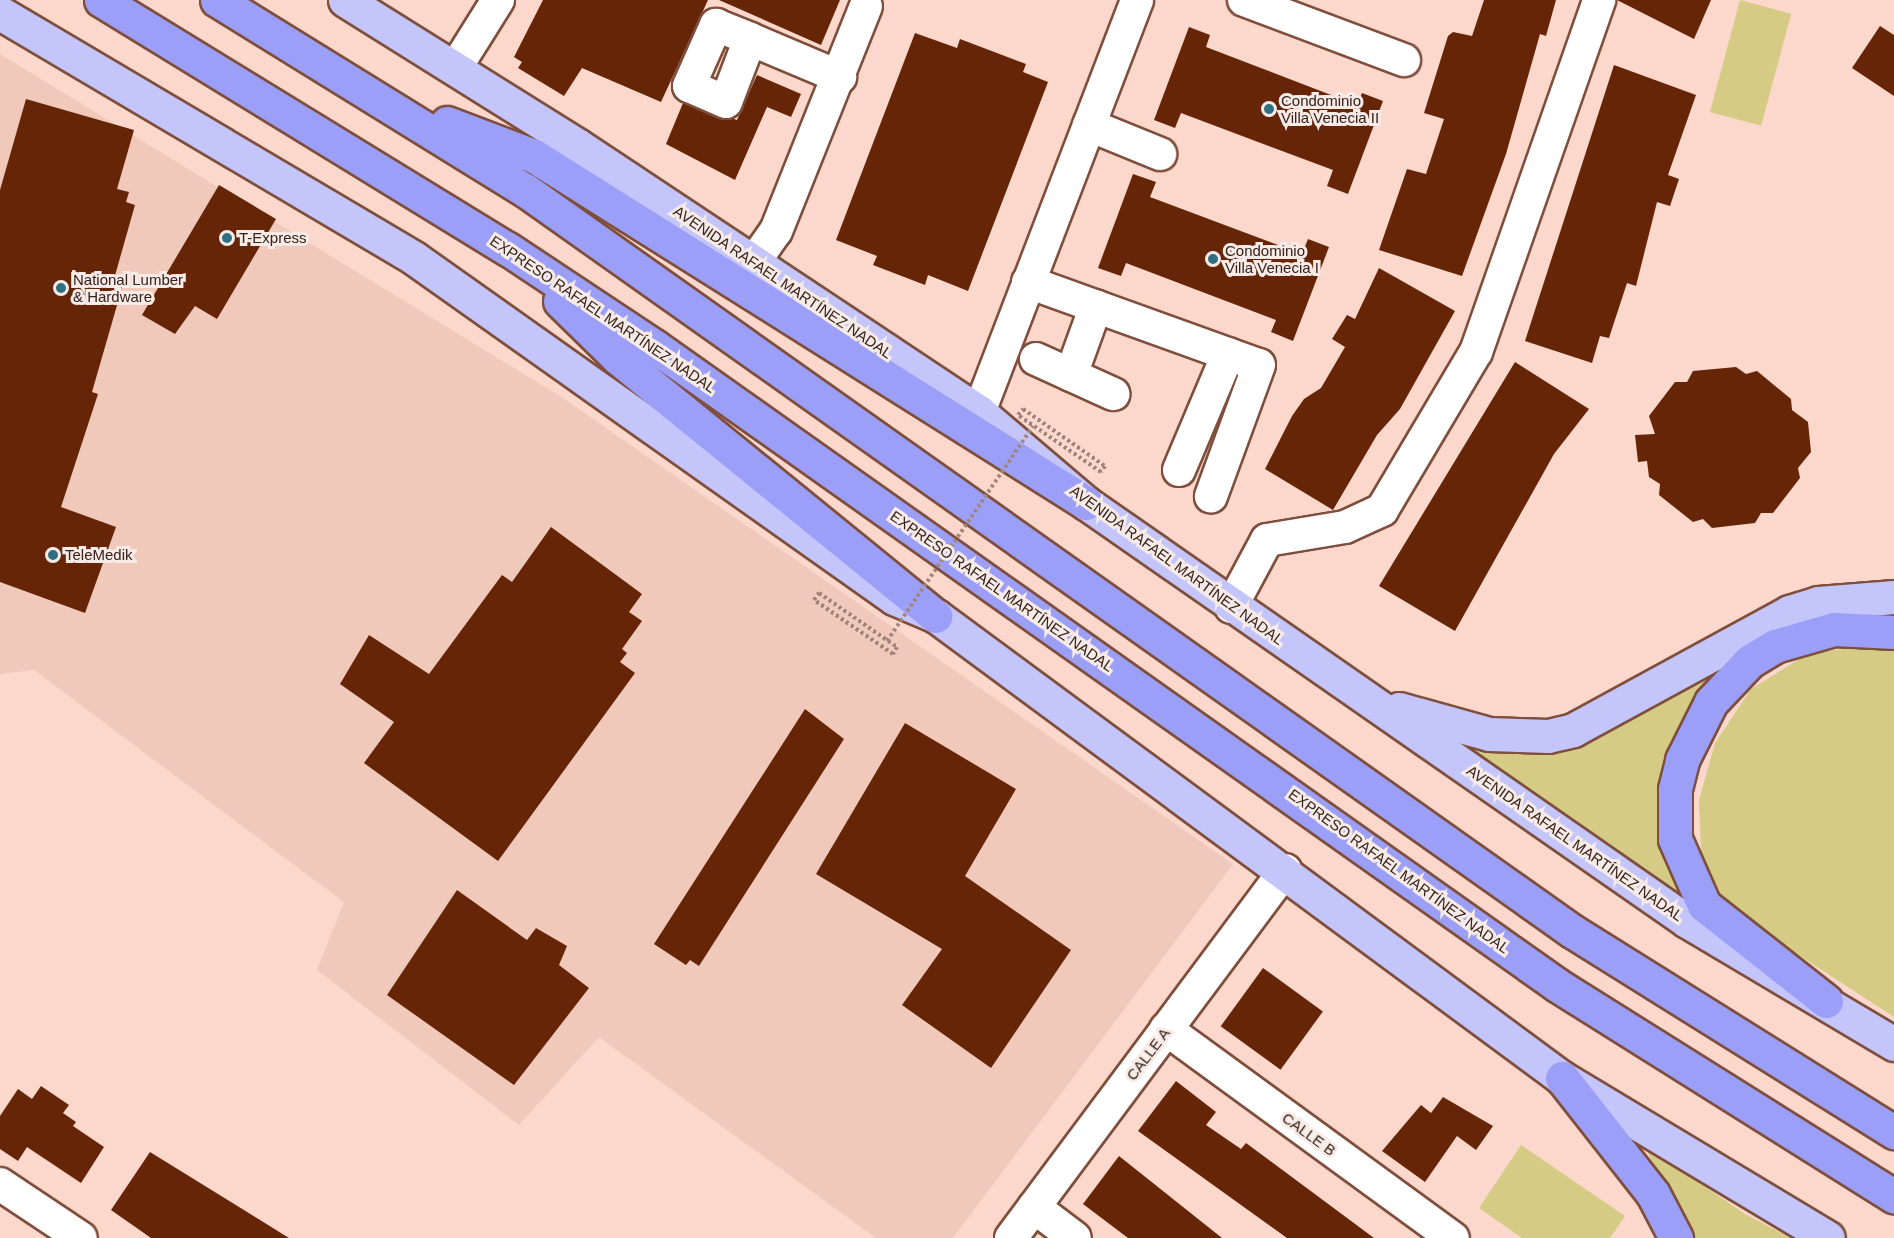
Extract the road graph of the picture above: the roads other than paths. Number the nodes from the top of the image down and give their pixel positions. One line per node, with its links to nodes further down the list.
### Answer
1 (101, 0): 17 (highway, EXPRESO RAFAEL MARTÍNEZ NADAL)
2 (217, 0): 14 (highway)
3 (345, 0): 12 (main road, AVENIDA RAFAEL MARTÍNEZ NADAL)
4 (498, 0): 12 (street)
5 (1137, 0): 15 (street)
6 (1244, 0): 11 (street)
7 (1599, 0): 30 (street)
8 (866, 6): 13 (street)
9 (1, 19): 31 (main road)
10 (750, 39): 13 (street)
11 (1404, 60)
12 (456, 67): 18 (main road, AVENIDA RAFAEL MARTÍNEZ NADAL)
13 (840, 77): 18 (street)
14 (378, 96): 28 (highway); 39 (highway)
15 (1089, 125): 16 (street); 19 (street)
16 (1160, 154)
17 (508, 249): 31 (highway); 41 (highway, EXPRESO RAFAEL MARTÍNEZ NADAL)
18 (754, 262): 25 (main road, AVENIDA RAFAEL MARTÍNEZ NADAL)
19 (1028, 282): 20 (street); 25 (street)
20 (1096, 306): 21 (street); 23 (street)
21 (1228, 354): 26 (street); 27 (street)
22 (1036, 359): 23 (street)
23 (1071, 375): 24 (street)
24 (1113, 394)
25 (979, 412): 28 (main road, AVENIDA RAFAEL MARTÍNEZ NADAL)
26 (1179, 470)
27 (1212, 496)
28 (1086, 503): 30 (main road, AVENIDA RAFAEL MARTÍNEZ NADAL)
29 (1894, 597): 33 (main road)
30 (1231, 607): 33 (main road, AVENIDA RAFAEL MARTÍNEZ NADAL)
31 (936, 616): 34 (main road)
32 (1894, 632): 35 (highway)
33 (1369, 700): 35 (main road, AVENIDA RAFAEL MARTÍNEZ NADAL)
34 (1285, 870): 36 (street, CALLE A); 38 (main road)
35 (1826, 1001): 37 (main road, AVENIDA RAFAEL MARTÍNEZ NADAL)
36 (1166, 1029): 42 (street, CALLE A); 46 (street, CALLE B)
37 (1894, 1044)
38 (1562, 1078): 47 (highway); 48 (main road)
39 (1894, 1132)
40 (0, 1185): 43 (street)
41 (1894, 1196)
42 (1034, 1207): 44 (street, CALLE A); 45 (street)
43 (81, 1238)
44 (1011, 1238)
45 (1075, 1238)
46 (1453, 1238)
47 (1676, 1238)
48 (1828, 1238)

